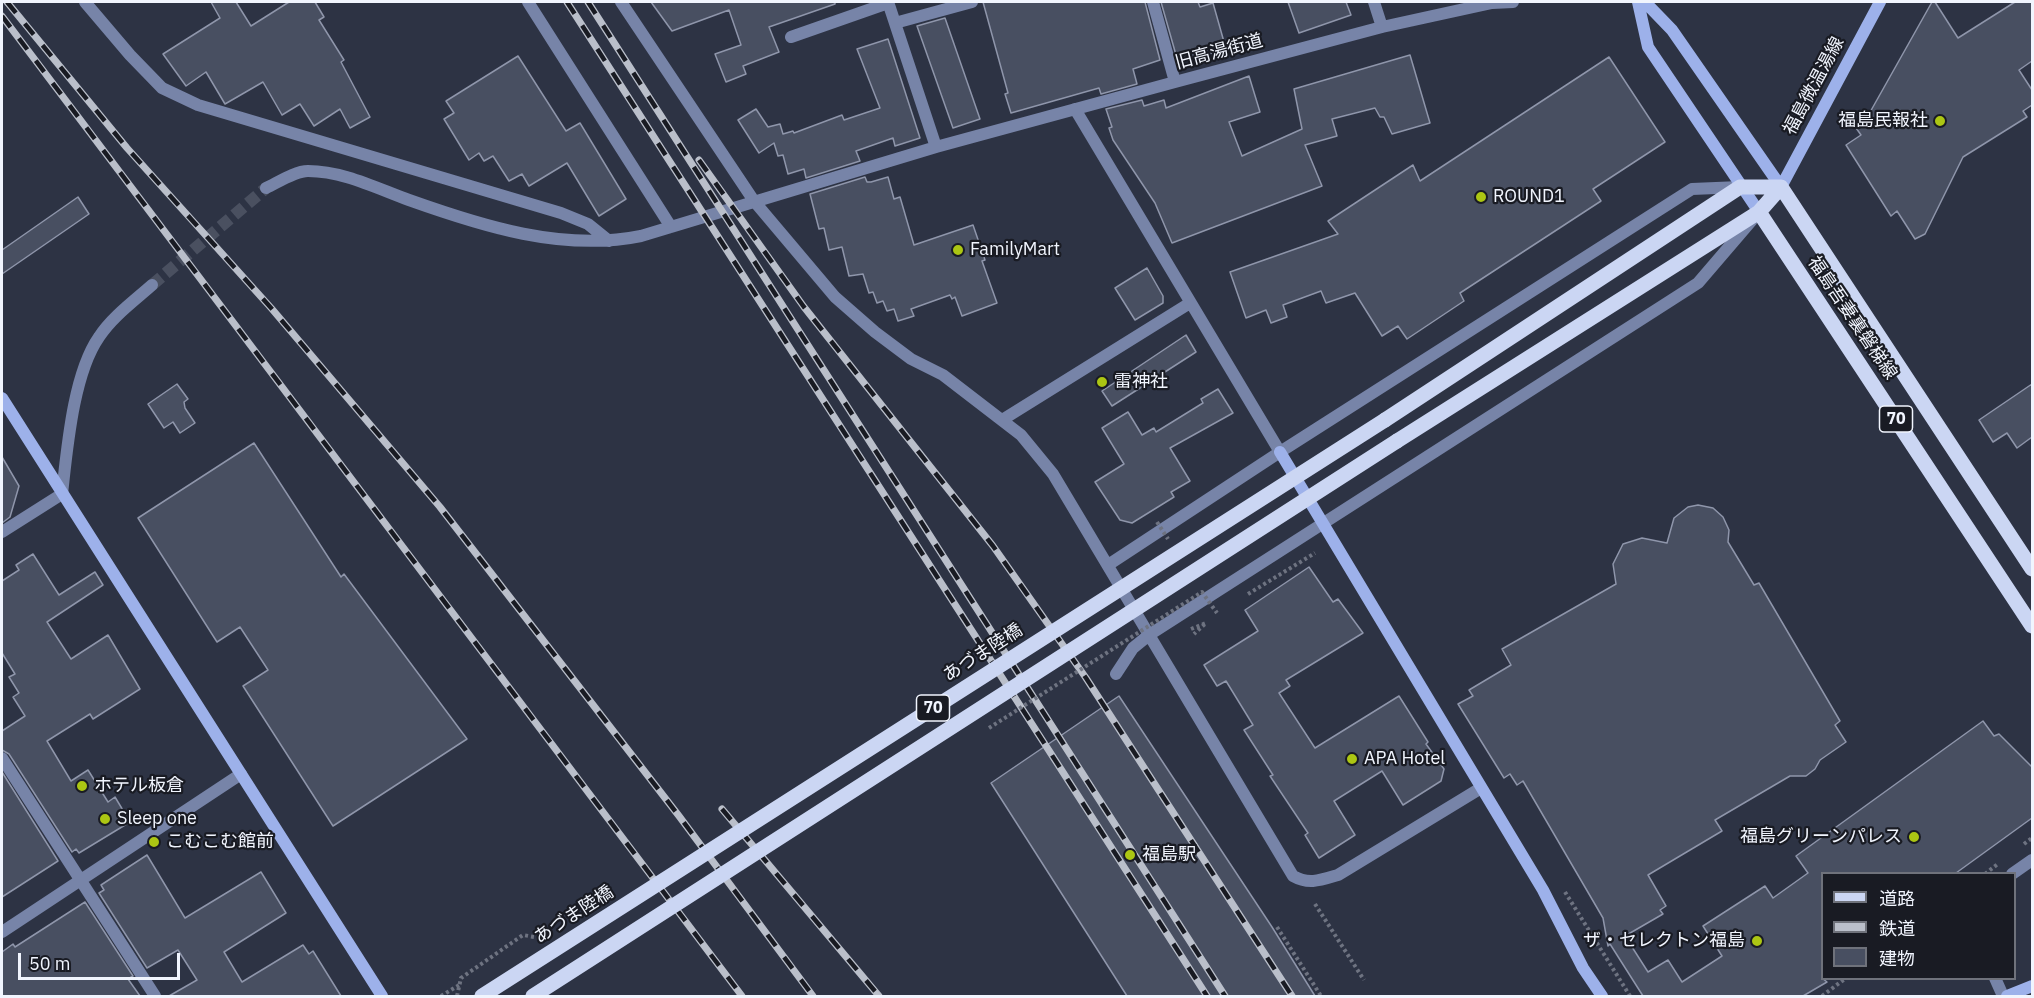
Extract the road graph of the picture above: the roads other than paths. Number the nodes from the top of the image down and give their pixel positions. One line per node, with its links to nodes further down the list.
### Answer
1 (85, 2): 25 (street)
2 (528, 2): 24 (street)
3 (621, 2): 22 (street)
4 (888, 2): 13 (street); 15 (street)
5 (972, 2): 13 (street)
6 (1153, 2): 16 (street)
7 (1374, 2): 14 (street)
8 (1492, 2): 9 (street, 旧高湯街道); 14 (street, 旧高湯街道)
9 (1513, 2)
10 (1638, 2): 19 (street)
11 (1645, 2): 21 (street)
12 (1880, 2): 21 (street, 福島微温湯線)
13 (895, 23): 18 (street)
14 (1382, 27): 16 (street, 旧高湯街道)
15 (791, 37)
16 (1175, 82): 17 (street, 旧高湯街道)
17 (1075, 109): 18 (street, 旧高湯街道); 27 (street)
18 (936, 147): 22 (street, 旧高湯街道)
19 (1740, 187): 21 (main road); 23 (street); 30 (street); 50 (main road, あづま陸橋 / 70, bridge)
20 (266, 188): 25 (street, 旧高湯街道)
21 (1781, 188): 23 (main road, 70); 35 (main road, 福島吾妻裏磐梯線 / 70)
22 (754, 201): 24 (street, 旧高湯街道); 29 (street)
23 (1759, 212): 32 (street); 36 (main road, 福島吾妻裏磐梯線 / 70); 51 (main road, 70, bridge)
24 (671, 227): 25 (street, 旧高湯街道)
25 (609, 241)
26 (152, 285): 31 (street)
27 (1190, 303): 29 (street); 30 (street)
28 (2, 398): 31 (street)
29 (1002, 420): 34 (street)
30 (1280, 452): 32 (street); 34 (street)
31 (62, 494): 33 (street); 40 (street)
32 (1323, 524): 37 (street); 41 (street)
33 (2, 532)
34 (1108, 566): 37 (street)
35 (2032, 569)
36 (2032, 626)
37 (1149, 635): 38 (street); 41 (street)
38 (1116, 674)
39 (2, 758): 44 (street)
40 (241, 774): 44 (street); 49 (street)
41 (1481, 788): 52 (street)
42 (2032, 860): 43 (street)
43 (2014, 872)
44 (79, 880): 45 (street); 48 (street)
45 (2, 932)
46 (1996, 980): 53 (street)
47 (2032, 986): 54 (street)
48 (155, 996)
49 (382, 996)
50 (482, 996)
51 (533, 996)
52 (1602, 996)
53 (2002, 996)
54 (2007, 996)

